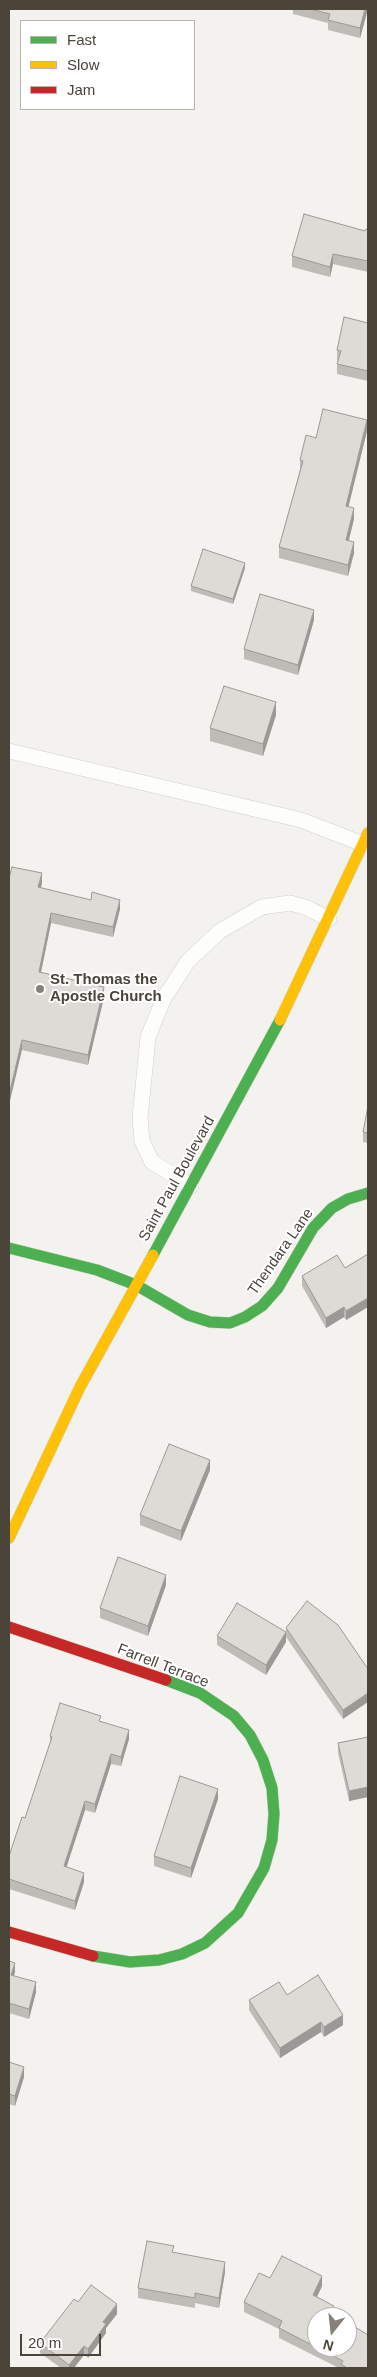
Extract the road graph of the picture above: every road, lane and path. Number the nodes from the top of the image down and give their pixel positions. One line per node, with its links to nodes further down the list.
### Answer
1 (9, 751): 2 (lane)
2 (366, 838): 3 (street, Saint Paul Boulevard)
3 (330, 919): 4 (street, Saint Paul Boulevard); 4 (lane)
4 (191, 1186): 7 (street, Saint Paul Boulevard)
5 (368, 1193): 7 (street, Thendara Lane)
6 (9, 1248): 7 (street, Thendara Lane)
7 (136, 1285): 8 (street, Saint Paul Boulevard)
8 (9, 1538)
9 (9, 1627): 10 (street, Farrell Terrace)
10 (9, 1932)

